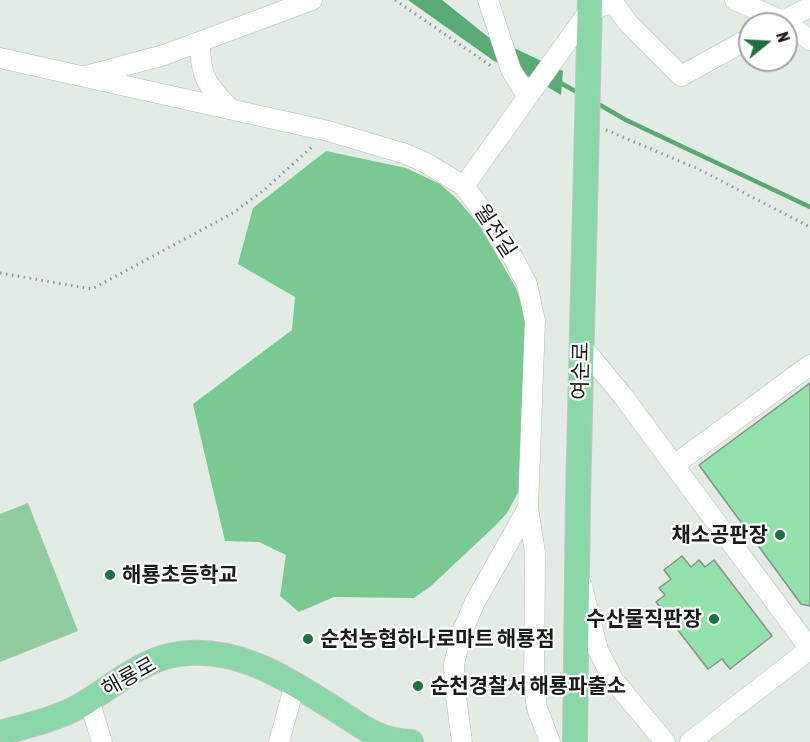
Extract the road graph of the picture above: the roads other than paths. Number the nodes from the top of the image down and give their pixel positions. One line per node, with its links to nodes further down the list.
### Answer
1 (312, 0): 6 (street)
2 (488, 0): 10 (street)
3 (735, 0): 5 (street)
4 (601, 3): 7 (street); 10 (street); 13 (main road, 여순로)
5 (758, 12)
6 (200, 43): 9 (street); 11 (street)
7 (738, 45)
8 (0, 58): 9 (street, 월전길)
9 (83, 77): 11 (street, 월전길)
10 (531, 92): 12 (street)
11 (230, 109): 12 (street, 월전길)
12 (464, 186): 16 (street, 월전길)
13 (581, 345): 15 (street); 17 (main road, 여순로)
14 (810, 365): 15 (street)
15 (674, 465): 18 (street)
16 (528, 508): 25 (street, 월전길); 26 (street)
17 (578, 568): 27 (main road, 여순로); 28 (street)
18 (810, 649): 29 (street)
19 (295, 684): 20 (main road, 해룡로); 23 (street); 24 (main road, 해룡로)
20 (89, 700): 21 (main road, 해룡로); 22 (street)
21 (0, 733)
22 (102, 742)
23 (279, 742)
24 (411, 742)
25 (462, 742)
26 (550, 742)
27 (575, 742)
28 (665, 742)
29 (690, 742)

